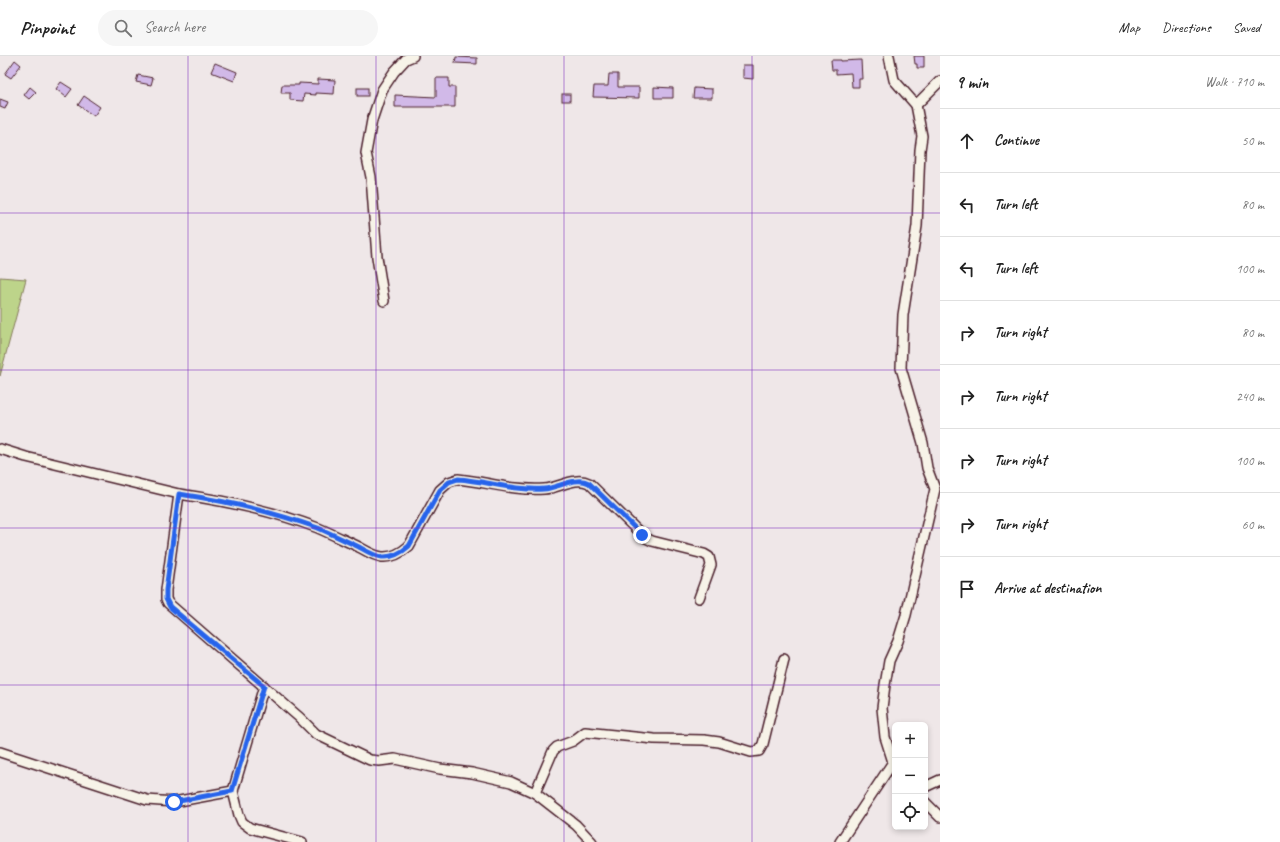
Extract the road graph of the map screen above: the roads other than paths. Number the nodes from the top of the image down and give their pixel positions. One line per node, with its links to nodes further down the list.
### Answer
1 (413, 56): 5 (street)
2 (889, 56): 4 (street)
3 (940, 81): 4 (street)
4 (916, 105): 12 (street)
5 (384, 301)
6 (0, 449): 7 (street)
7 (179, 494): 8 (street); 10 (street)
8 (699, 598)
9 (784, 659): 17 (street)
10 (264, 686): 16 (street); 17 (street)
11 (0, 752): 16 (street)
12 (892, 758)
13 (892, 767): 22 (street)
14 (940, 780): 15 (street)
15 (928, 786)
16 (232, 791): 20 (street)
17 (535, 793): 21 (street)
18 (928, 805): 19 (street)
19 (940, 817)
20 (302, 842)
21 (592, 842)
22 (840, 842)

